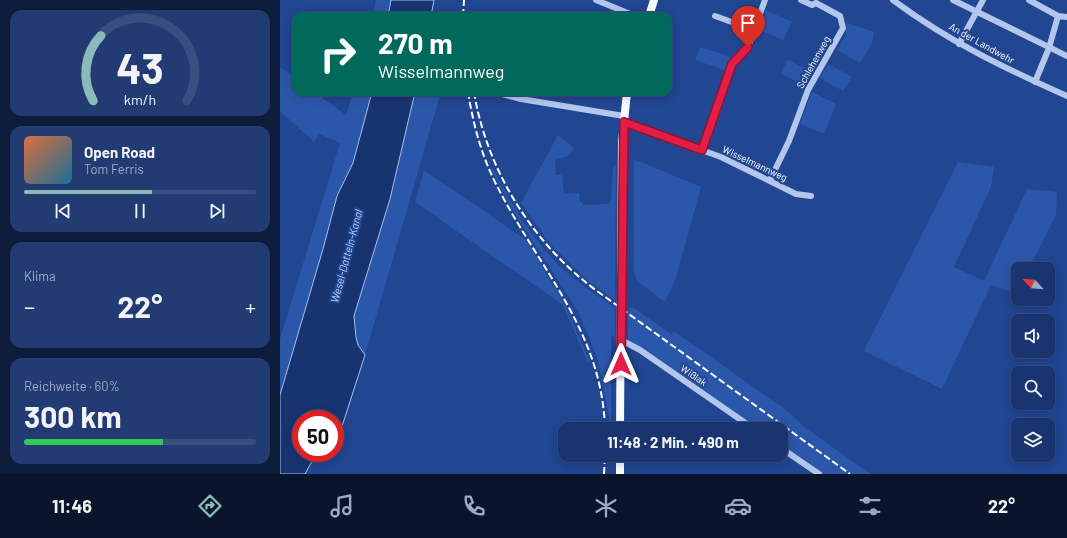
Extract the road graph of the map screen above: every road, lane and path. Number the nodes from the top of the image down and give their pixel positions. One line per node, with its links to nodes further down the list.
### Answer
1 (596, 0): 10 (street)
2 (654, 0): 11 (main road)
3 (765, 0): 16 (street)
4 (801, 0): 9 (street, Schlehenweg)
5 (893, 0): 17 (street, An der Landwehr)
6 (953, 0): 12 (street)
7 (983, 0): 12 (street)
8 (1028, 0): 14 (street)
9 (824, 3): 26 (street, Schlehenweg)
10 (625, 12)
11 (650, 12)
12 (976, 13): 17 (street); 18 (street)
13 (715, 16): 16 (street)
14 (1058, 16): 15 (street); 18 (street)
15 (1067, 17)
16 (754, 30): 25 (street)
17 (959, 44): 20 (street, An der Landwehr)
18 (1049, 48): 19 (street); 20 (street)
19 (1067, 56)
20 (1034, 82): 23 (street, An der Landwehr)
21 (509, 96): 24 (street, Wisselmannweg)
22 (627, 96): 24 (main road)
23 (1067, 96)
24 (624, 119): 25 (street, Wisselmannweg); 28 (main road)
25 (702, 150): 26 (street, Wisselmannweg)
26 (770, 180): 27 (street, Wisselmannweg)
27 (811, 196)
28 (621, 340): 29 (main road); 30 (street, Wißlak)
29 (620, 422)
30 (744, 422)
31 (788, 453): 34 (street)
32 (620, 462): 33 (main road)
33 (620, 474)
34 (819, 474)

